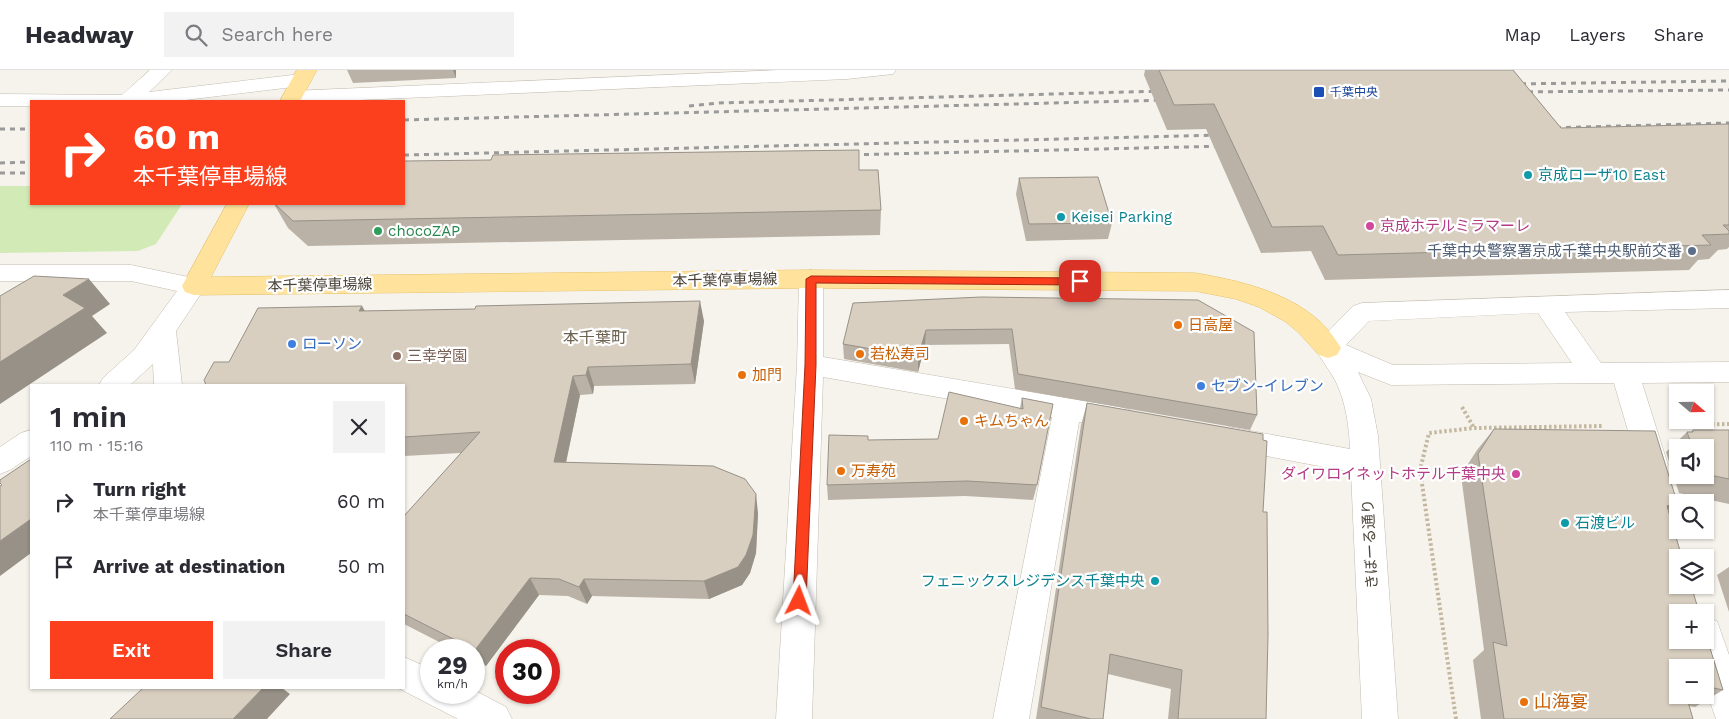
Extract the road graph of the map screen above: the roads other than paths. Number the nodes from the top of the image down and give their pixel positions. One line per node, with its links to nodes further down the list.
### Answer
1 (162, 70): 7 (street)
2 (886, 70): 3 (street)
3 (848, 72): 4 (street)
4 (298, 87): 8 (street)
5 (2, 98): 6 (street)
6 (81, 100)
7 (129, 100)
8 (140, 100)
9 (237, 205): 12 (main road)
10 (0, 273): 12 (street)
11 (811, 279): 12 (main road, 本千葉停車場線); 16 (main road, 本千葉停車場線); 17 (street)
12 (194, 286): 15 (street)
13 (1729, 299): 14 (street)
14 (1545, 304): 16 (street); 20 (street)
15 (163, 331): 21 (street); 22 (street)
16 (1328, 348): 20 (street); 28 (street, きぼーる通り)
17 (810, 365): 23 (street); 36 (street)
18 (1729, 372): 19 (street)
19 (1625, 373): 20 (street); 29 (street)
20 (1594, 374)
21 (113, 384)
22 (168, 384)
23 (1067, 409): 24 (street); 37 (street)
24 (1143, 422)
25 (1208, 434): 28 (street)
26 (30, 442): 27 (street)
27 (0, 462)
28 (1365, 463): 38 (street, きぼーる通り)
29 (1661, 491)
30 (1710, 649): 34 (street)
31 (405, 674): 32 (street)
32 (420, 681)
33 (465, 704): 35 (street)
34 (1729, 709)
35 (494, 719)
36 (794, 719)
37 (1011, 719)
38 (1380, 719)

